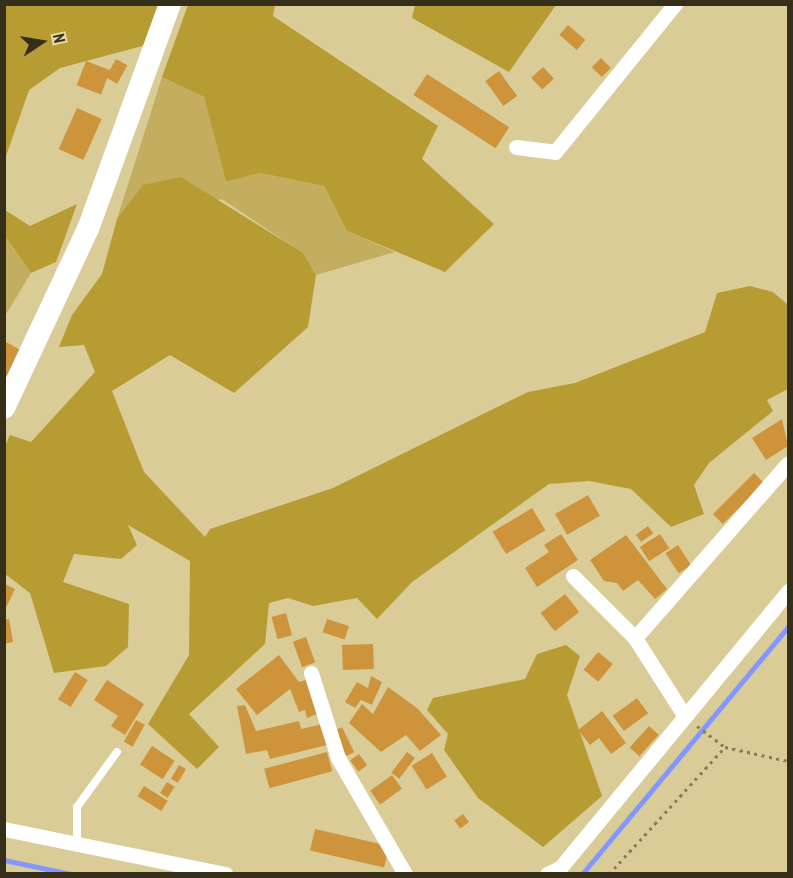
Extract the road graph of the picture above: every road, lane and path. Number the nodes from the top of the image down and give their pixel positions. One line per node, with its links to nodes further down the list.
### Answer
1 (170, 4): 4 (street)
2 (675, 4): 3 (street)
3 (516, 147)
4 (4, 408)
5 (789, 464): 8 (street)
6 (573, 576): 8 (street)
7 (789, 591): 12 (street)
8 (635, 638): 12 (street)
9 (311, 673): 20 (street)
10 (4, 677): 11 (path)
11 (4, 692)
12 (684, 715): 21 (street)
13 (701, 729): 14 (path)
14 (725, 747): 16 (path); 22 (path)
15 (117, 752): 18 (lane)
16 (789, 761)
17 (4, 829): 18 (street)
18 (77, 843): 19 (street)
19 (225, 873)
20 (405, 873)
21 (547, 873)
22 (609, 873)

